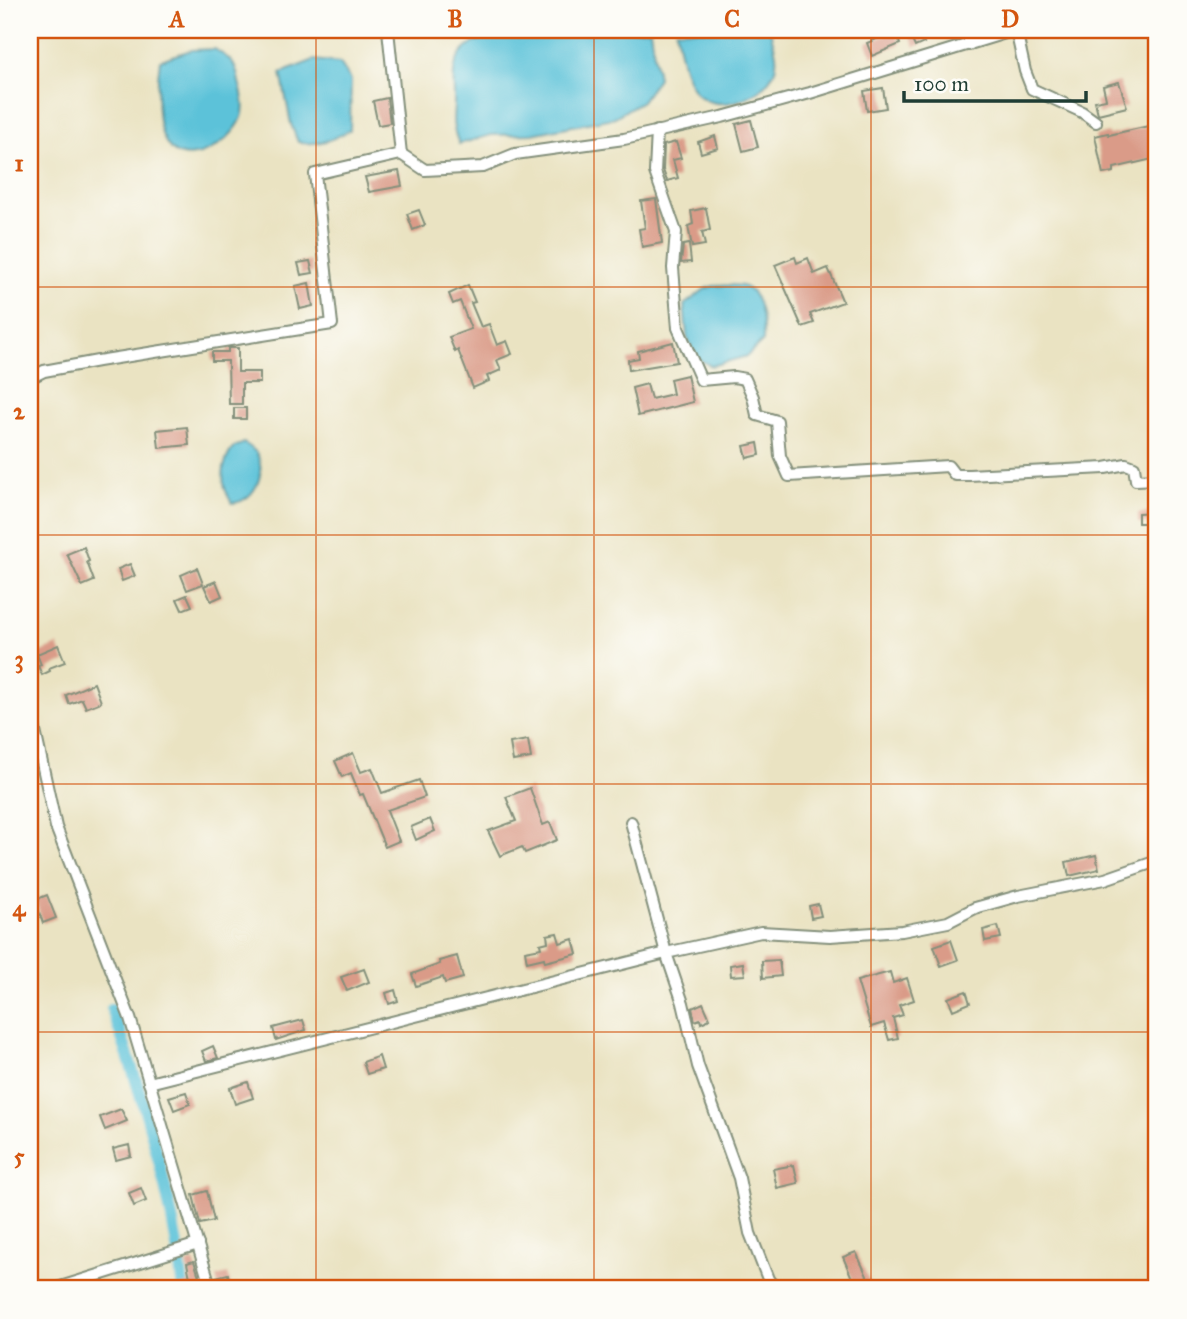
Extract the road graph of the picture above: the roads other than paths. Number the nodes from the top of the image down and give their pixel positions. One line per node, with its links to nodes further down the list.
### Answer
1 (388, 30): 7 (street)
2 (969, 30): 4 (street)
3 (1016, 30): 4 (street); 5 (street)
4 (969, 45): 6 (street)
5 (1096, 122)
6 (657, 131): 7 (street); 9 (street)
7 (401, 154): 8 (street)
8 (30, 378)
9 (1157, 479)
10 (30, 708): 14 (street)
11 (631, 822): 13 (street)
12 (1157, 861): 13 (street)
13 (666, 953): 14 (street); 18 (street)
14 (149, 1083): 15 (street)
15 (192, 1246): 16 (street); 17 (street)
16 (54, 1289)
17 (211, 1289)
18 (775, 1289)

